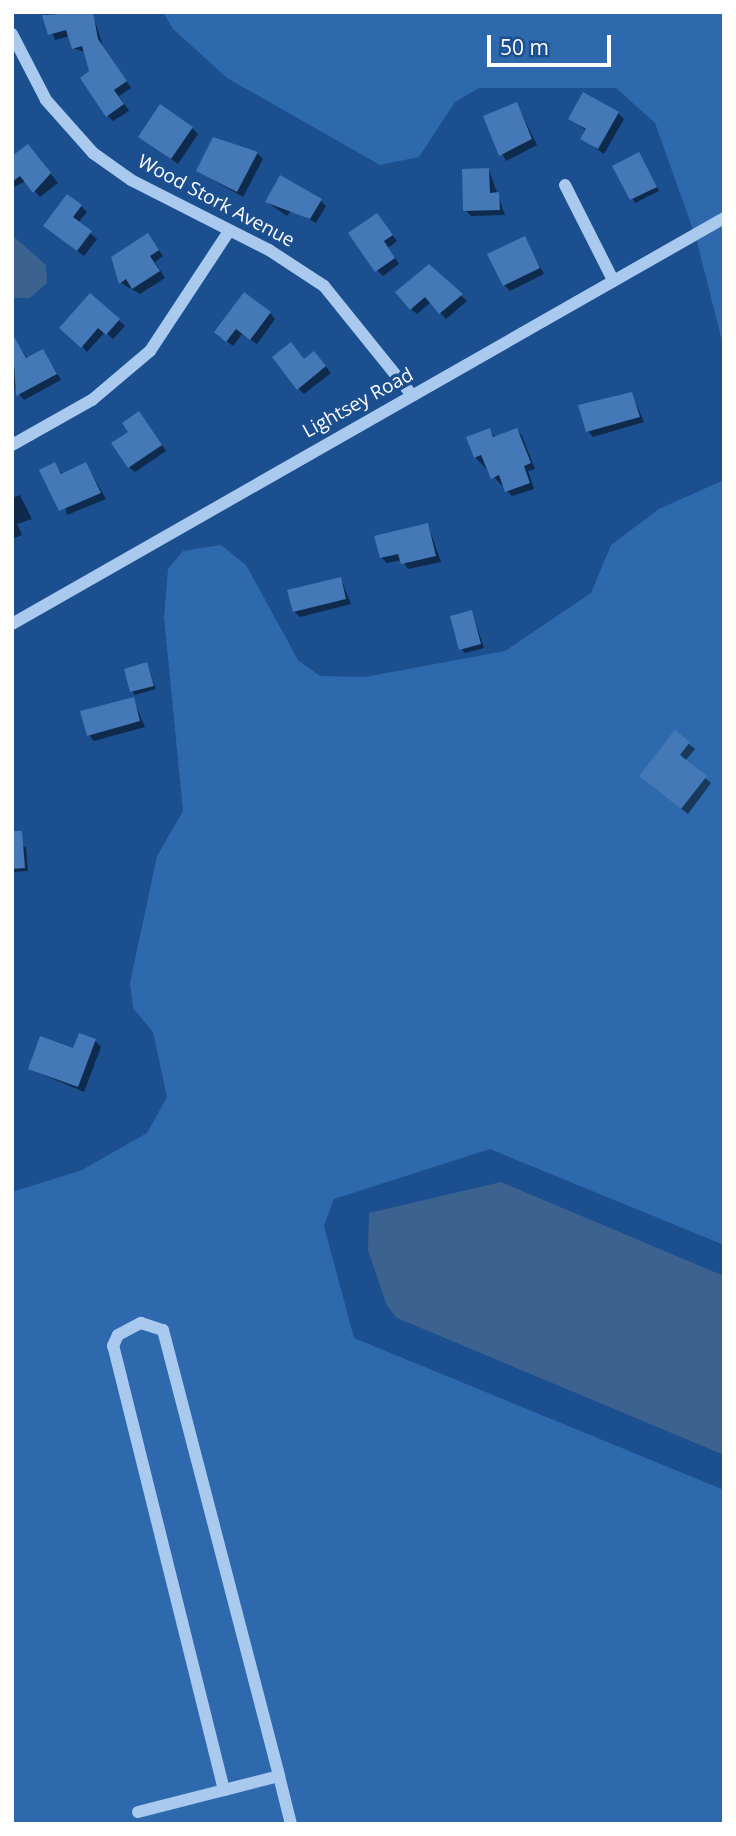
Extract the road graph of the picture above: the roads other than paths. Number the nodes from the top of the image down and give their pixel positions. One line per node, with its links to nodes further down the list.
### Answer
1 (12, 34): 4 (street, Wood Stork Avenue)
2 (565, 185): 5 (street)
3 (724, 218): 5 (street, Lightsey Road)
4 (229, 231): 6 (street, Wood Stork Avenue); 7 (street)
5 (613, 280): 6 (street, Lightsey Road)
6 (412, 395): 8 (street, Lightsey Road)
7 (12, 445)
8 (12, 624)
9 (279, 1776): 10 (street); 10 (street); 12 (street)
10 (224, 1790): 11 (street)
11 (138, 1812)
12 (291, 1824)

